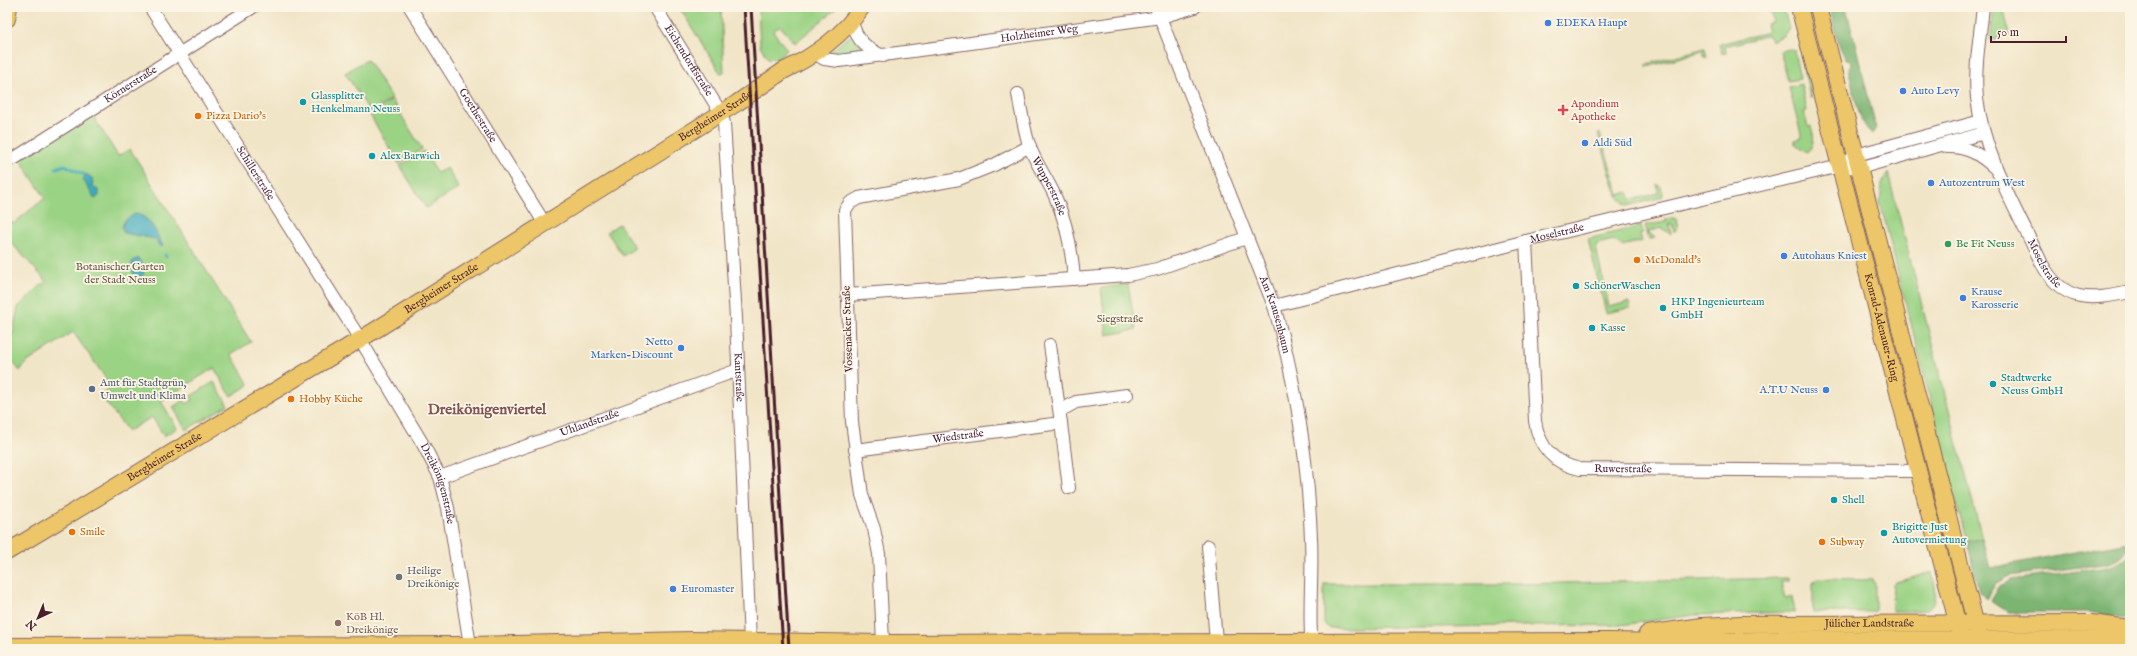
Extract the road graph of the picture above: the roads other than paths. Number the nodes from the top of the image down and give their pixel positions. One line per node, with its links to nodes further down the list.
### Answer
1 (9, 7): 12 (main road)
2 (150, 7): 15 (street, Schillerstraße)
3 (253, 7): 15 (street, Körnerstraße)
4 (410, 7): 27 (street, Goethestraße)
5 (656, 7): 18 (street, Eichendorffstraße)
6 (862, 7): 13 (main road, Bergheimer Straße)
7 (1195, 7): 11 (street, Holzheimer Weg)
8 (1799, 7): 25 (main road, Konrad-Adenauer-Ring)
9 (1818, 7): 24 (main road, Konrad-Adenauer-Ring)
10 (1983, 7): 19 (street, Moselstraße)
11 (1158, 12): 16 (street, Holzheimer Weg); 28 (street, Am Krausenbaum)
12 (7, 19)
13 (852, 22): 14 (main road, Bergheimer Straße); 16 (street)
14 (814, 53): 16 (street, Holzheimer Weg); 18 (main road, Bergheimer Straße)
15 (179, 54): 23 (street, Körnerstraße); 34 (street, Schillerstraße)
16 (883, 56)
17 (1018, 94): 21 (street, Wupperstraße)
18 (721, 113): 27 (main road, Bergheimer Straße); 36 (street, Kantstraße)
19 (1981, 121): 20 (street, Moselstraße); 24 (street, Moselstraße)
20 (1984, 133): 22 (street, Moselstraße); 26 (street, Moselstraße)
21 (1030, 146): 30 (street, Wupperstraße); 32 (street, Vossenacker Straße)
22 (1938, 147): 24 (street, Moselstraße); 26 (street, Moselstraße)
23 (7, 160)
24 (1858, 161): 25 (street, Moselstraße); 46 (main road, Konrad-Adenauer-Ring)
25 (1840, 166): 29 (street, Moselstraße); 40 (main road, Konrad-Adenauer-Ring)
26 (1998, 171): 31 (street, Moselstraße)
27 (545, 224): 34 (main road, Bergheimer Straße)
28 (1246, 238): 30 (street); 33 (street, Am Krausenbaum)
29 (1526, 241): 33 (street, Moselstraße); 40 (street, Ruwerstraße)
30 (1074, 279): 32 (street)
31 (2130, 292)
32 (847, 295): 39 (street, Vossenacker Straße)
33 (1274, 306): 55 (street, Am Krausenbaum)
34 (360, 339): 41 (street, Dreikönigenstraße); 44 (main road, Bergheimer Straße)
35 (1050, 345): 38 (street)
36 (738, 370): 41 (street, Uhlandstraße); 51 (street, Kantstraße)
37 (1127, 395): 38 (street, Wiedstraße)
38 (1060, 417): 39 (street, Wiedstraße); 42 (street)
39 (855, 450): 52 (street, Vossenacker Straße)
40 (1918, 471): 45 (main road, Konrad-Adenauer-Ring)
41 (440, 477): 62 (street, Dreikönigenstraße)
42 (1069, 488)
43 (1208, 546): 49 (street)
44 (7, 552)
45 (1958, 623): 46 (main road, Jülicher Landstraße); 50 (main road, Jülicher Landstraße); 53 (main road, Konrad-Adenauer-Ring)
46 (1976, 623): 47 (main road, Jülicher Landstraße); 56 (main road, Konrad-Adenauer-Ring)
47 (2130, 628)
48 (2130, 639): 56 (main road, Jülicher Landstraße)
49 (1216, 641): 55 (main road, Jülicher Landstraße); 59 (main road, Jülicher Landstraße)
50 (1610, 641): 53 (main road, Jülicher Landstraße); 55 (main road, Jülicher Landstraße)
51 (750, 642): 54 (main road, Jülicher Landstraße); 58 (main road, Jülicher Landstraße)
52 (882, 643): 58 (main road, Jülicher Landstraße); 59 (main road, Jülicher Landstraße)
53 (1963, 644): 56 (main road, Jülicher Landstraße)
54 (680, 645): 62 (main road, Jülicher Landstraße)
55 (1312, 645)
56 (1981, 645)
57 (7, 646): 60 (main road)
58 (827, 646)
59 (1085, 646)
60 (41, 647): 63 (main road, Jülicher Landstraße); 64 (main road)
61 (286, 647): 62 (main road, Jülicher Landstraße); 63 (main road, Jülicher Landstraße)
62 (470, 647)
63 (103, 648)
64 (20, 649)

